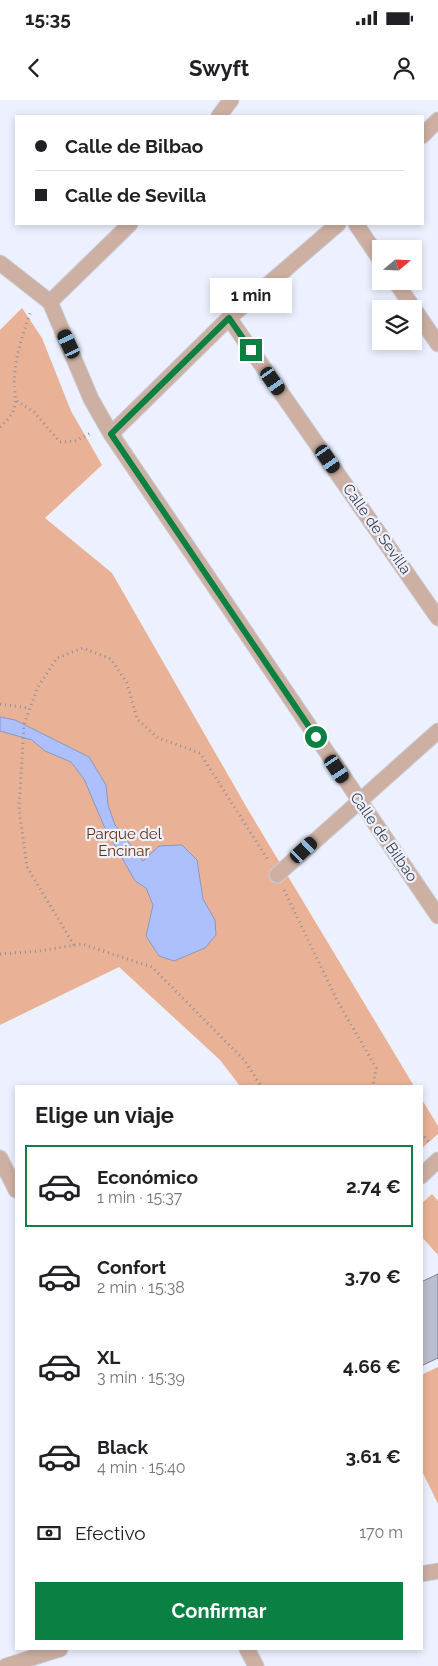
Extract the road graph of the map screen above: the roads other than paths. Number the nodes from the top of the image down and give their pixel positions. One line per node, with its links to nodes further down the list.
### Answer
1 (231, 100): 2 (street)
2 (220, 115)
3 (438, 120): 4 (street)
4 (424, 134)
5 (129, 225): 11 (street)
6 (337, 225): 12 (street)
7 (357, 225): 8 (street)
8 (372, 248)
9 (0, 263): 11 (street)
10 (401, 290): 13 (street)
11 (44, 298): 14 (street, Calle de Bilbao)
12 (229, 318): 14 (street); 15 (street, Calle de Sevilla)
13 (438, 344)
14 (108, 429): 17 (street, Calle de Bilbao)
15 (438, 618)
16 (438, 731): 17 (street)
17 (359, 801): 18 (street); 19 (street, Calle de Bilbao)
18 (277, 876)
19 (438, 916)
20 (0, 1158): 23 (street)
21 (438, 1160): 22 (street)
22 (423, 1174)
23 (15, 1188)
24 (438, 1571): 25 (street)
25 (423, 1574)
26 (57, 1650): 28 (street)
27 (248, 1650): 29 (street)
28 (6, 1666)
29 (256, 1666)

